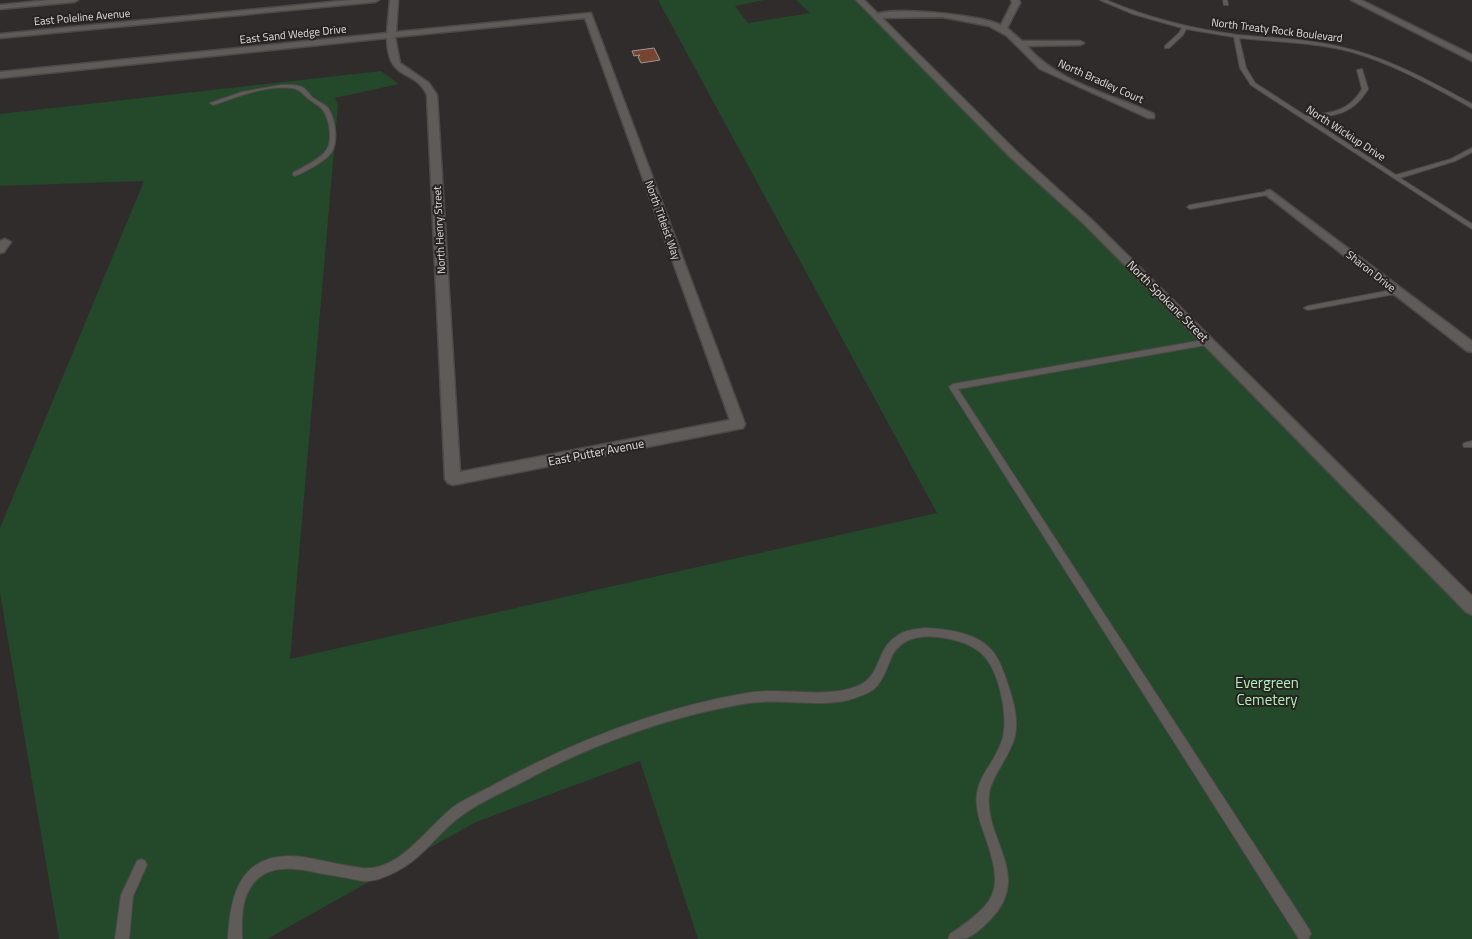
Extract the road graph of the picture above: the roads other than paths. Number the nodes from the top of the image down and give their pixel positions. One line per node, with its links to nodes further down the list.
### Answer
1 (21, 0): 9 (street)
2 (74, 0): 9 (street)
3 (376, 0): 15 (street, East Poleline Avenue)
4 (394, 0): 14 (street, North Henry Street)
5 (860, 0): 11 (street, North Spokane Street)
6 (1015, 0): 12 (street)
7 (1102, 0): 13 (lane, North Treaty Rock Boulevard)
8 (1355, 0): 20 (street)
9 (4, 6)
10 (588, 15): 14 (street, East Sand Wedge Drive); 37 (street, North Titleist Way)
11 (876, 16): 12 (street); 35 (street, North Spokane Street)
12 (1002, 28): 18 (street, North Bradley Court)
13 (1184, 28): 16 (lane, North Treaty Rock Boulevard); 19 (lane)
14 (392, 35): 22 (street, East Sand Wedge Drive); 38 (street, North Henry Street)
15 (0, 36)
16 (1236, 36): 24 (lane, North Treaty Rock Boulevard); 26 (lane, North Wickiup Drive)
17 (1080, 43): 18 (street)
18 (1021, 44): 25 (street, North Bradley Court)
19 (1167, 47)
20 (1472, 58)
21 (1360, 70): 26 (lane)
22 (0, 75)
23 (213, 103): 28 (lane)
24 (1472, 106)
25 (1151, 116)
26 (1305, 118): 29 (lane, North Wickiup Drive)
27 (1471, 152): 29 (lane)
28 (295, 174)
29 (1396, 177): 32 (lane, North Wickiup Drive)
30 (1270, 193): 31 (lane); 33 (street, Sharon Drive)
31 (1190, 207)
32 (1472, 227)
33 (1397, 291): 34 (lane); 36 (street, Sharon Drive)
34 (1308, 308)
35 (1209, 342): 39 (street, North Spokane Street); 41 (lane)
36 (1472, 348)
37 (738, 424): 38 (street, East Putter Avenue)
38 (453, 479)
39 (1472, 607)
40 (141, 865): 42 (lane)
41 (1304, 934)
42 (122, 939)
43 (235, 939): 44 (lane)
44 (955, 939)

